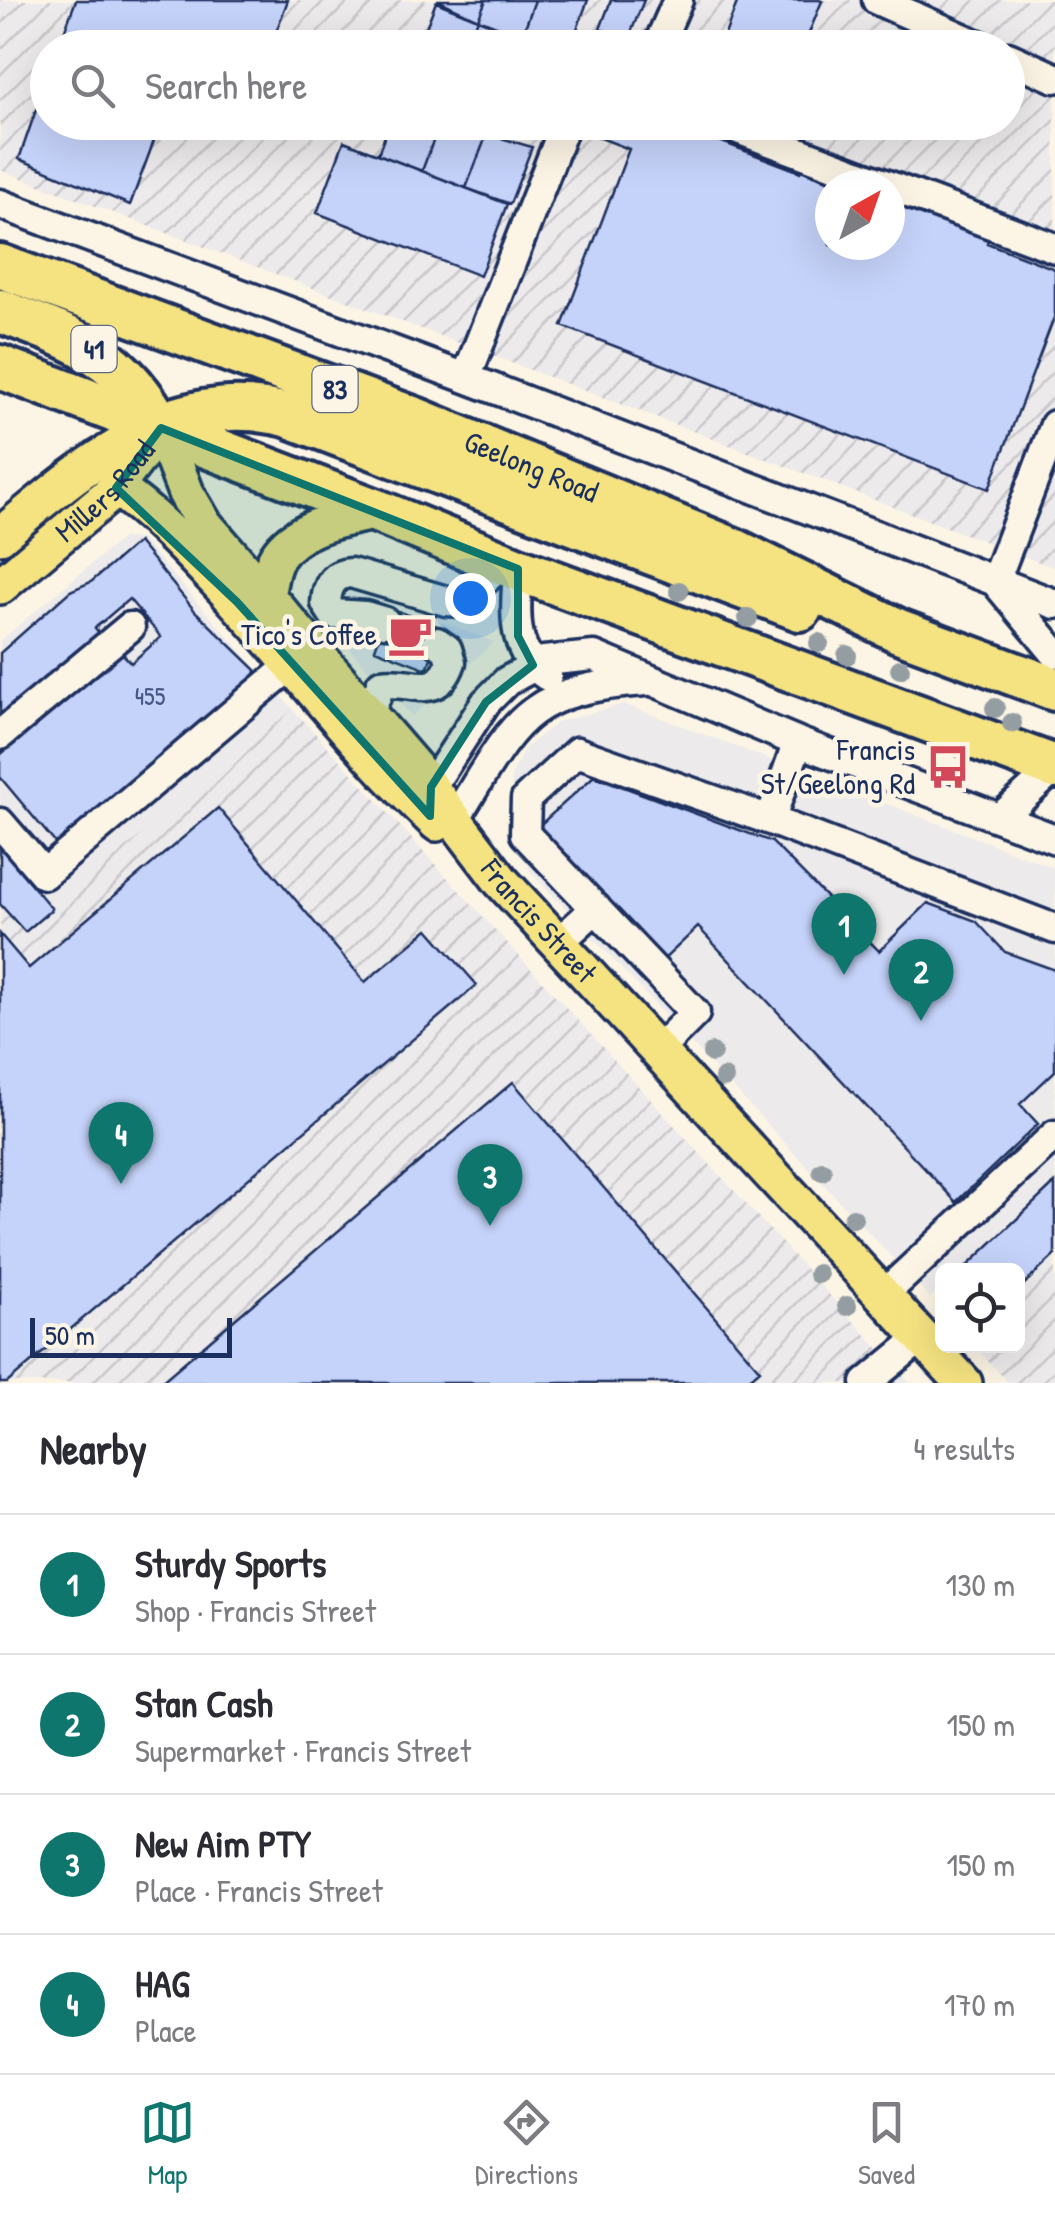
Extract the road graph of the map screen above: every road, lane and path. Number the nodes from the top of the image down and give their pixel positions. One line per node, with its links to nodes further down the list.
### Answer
1 (678, 0): 3 (street)
2 (877, 0): 4 (street)
3 (665, 30)
4 (944, 30)
5 (1025, 65): 6 (street)
6 (1055, 78)
7 (559, 140): 16 (street)
8 (767, 140): 9 (street)
9 (846, 170)
10 (905, 192): 12 (street)
11 (0, 204): 16 (street, Geelong Road)
12 (1055, 248)
13 (0, 266): 29 (highway, Geelong Road / 83)
14 (0, 311): 18 (highway, 41)
15 (0, 368): 18 (highway)
16 (466, 378): 23 (street, Geelong Road)
17 (1055, 425): 23 (street)
18 (159, 426): 19 (main road, Millers Road); 20 (highway); 21 (main road, Millers Road); 25 (main road); 29 (highway)
19 (116, 488): 24 (main road, Millers Road); 32 (main road)
20 (378, 511): 22 (highway); 25 (main road)
21 (0, 536)
22 (510, 565): 27 (street); 33 (street); 40 (highway)
23 (995, 582): 26 (street, Geelong Road); 31 (street, Geelong Road)
24 (0, 585)
25 (266, 596): 32 (main road)
26 (1055, 604)
27 (385, 622)
28 (130, 626): 38 (street)
29 (899, 631): 35 (highway, Geelong Road / 83)
30 (437, 642): 37 (street)
31 (1055, 653)
32 (302, 656): 37 (main road); 41 (main road); 44 (street)
33 (533, 665): 34 (street); 36 (street); 41 (street)
34 (647, 681): 36 (street); 39 (street)
35 (1055, 689)
36 (579, 690): 41 (street)
37 (369, 714): 41 (main road)
38 (0, 735)
39 (798, 742): 42 (street); 43 (street)
40 (1055, 767): 42 (street)
41 (439, 807): 48 (main road, Francis Street)
42 (1000, 818): 45 (street)
43 (770, 820): 46 (street); 47 (street)
44 (0, 823)
45 (1055, 839)
46 (596, 908): 48 (street); 49 (street)
47 (1055, 929)
48 (558, 944): 49 (main road, Francis Street)
49 (657, 1051): 51 (main road, Francis Street)
50 (1055, 1135): 51 (street)
51 (883, 1295): 52 (main road, Francis Street)
52 (922, 1337): 53 (street); 54 (main road, Francis Street)
53 (866, 1383)
54 (964, 1383)

